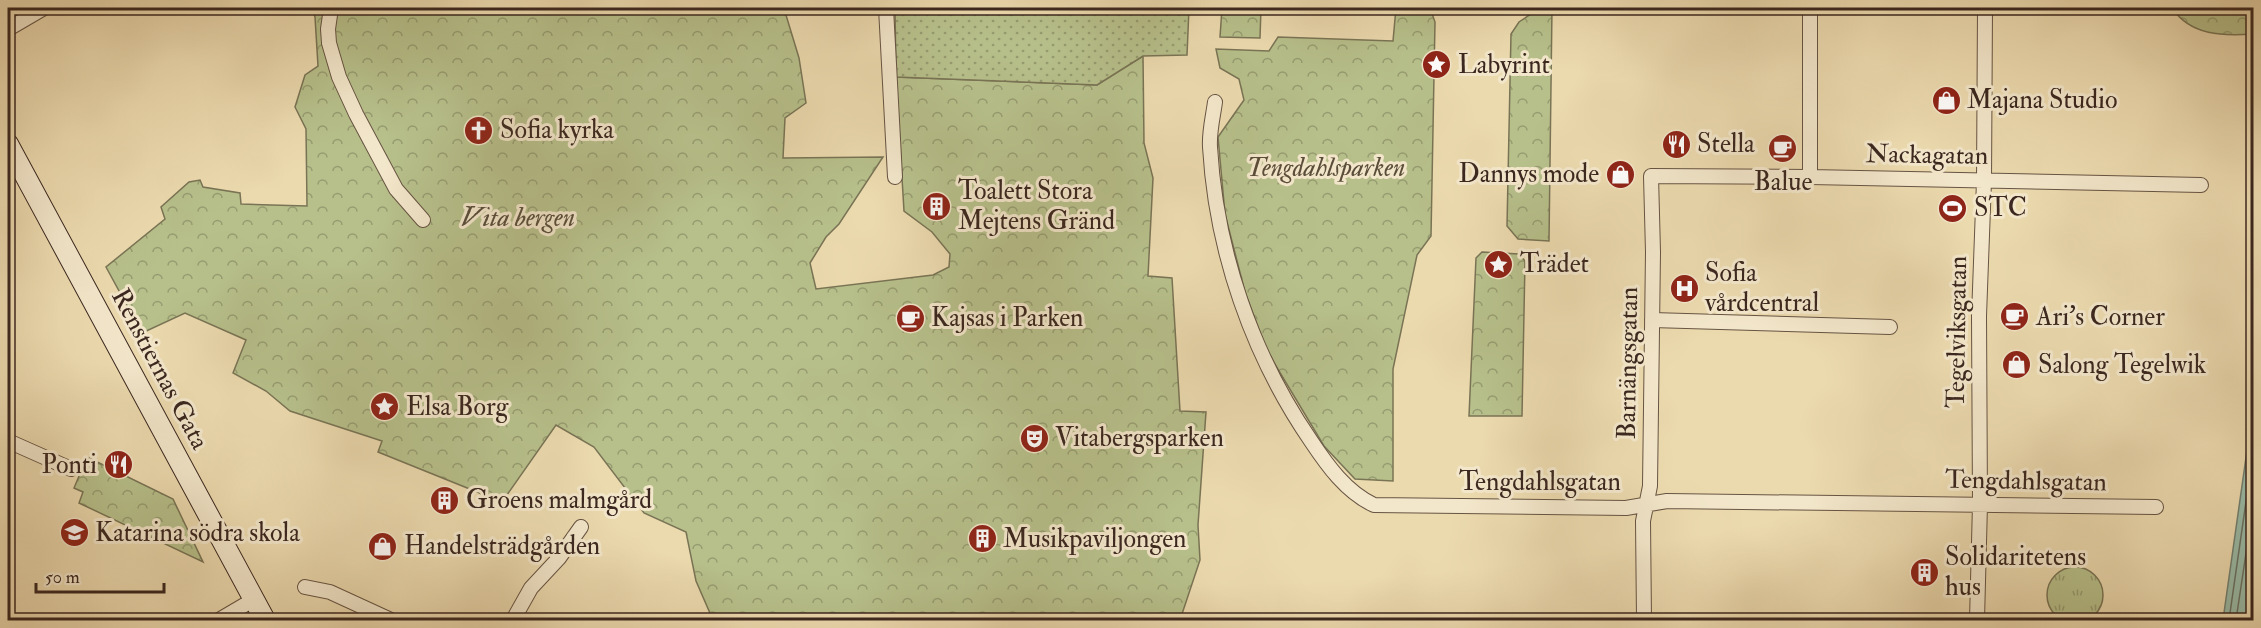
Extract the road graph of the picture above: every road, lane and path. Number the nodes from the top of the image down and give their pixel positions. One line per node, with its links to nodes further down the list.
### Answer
1 (44, 8): 6 (street)
2 (331, 8): 14 (street)
3 (886, 8): 10 (street)
4 (1810, 8): 11 (street)
5 (1985, 8): 12 (street, Tegelviksgatan)
6 (8, 29)
7 (1215, 102): 19 (street, Tengdahlsgatan)
8 (8, 144): 24 (street, Renstiernas Gata)
9 (1651, 176): 11 (street, Nackagatan); 15 (street, Barnängsgatan)
10 (895, 177)
11 (1810, 177): 12 (street, Nackagatan)
12 (1984, 181): 13 (street, Nackagatan); 20 (street, Tegelviksgatan)
13 (2201, 185)
14 (423, 220)
15 (1652, 320): 16 (street); 19 (street, Barnängsgatan)
16 (1890, 327)
17 (8, 441): 18 (street)
18 (71, 468)
19 (1646, 503): 20 (street, Tengdahlsgatan); 29 (street, Barnängsgatan)
20 (1980, 504): 21 (street, Tengdahlsgatan); 30 (street, Tegelviksgatan)
21 (2156, 507)
22 (581, 527): 28 (street)
23 (305, 587): 27 (street)
24 (253, 600): 25 (street); 26 (street, Renstiernas Gata)
25 (219, 621)
26 (265, 621)
27 (391, 621)
28 (513, 621)
29 (1644, 621)
30 (1977, 621)

